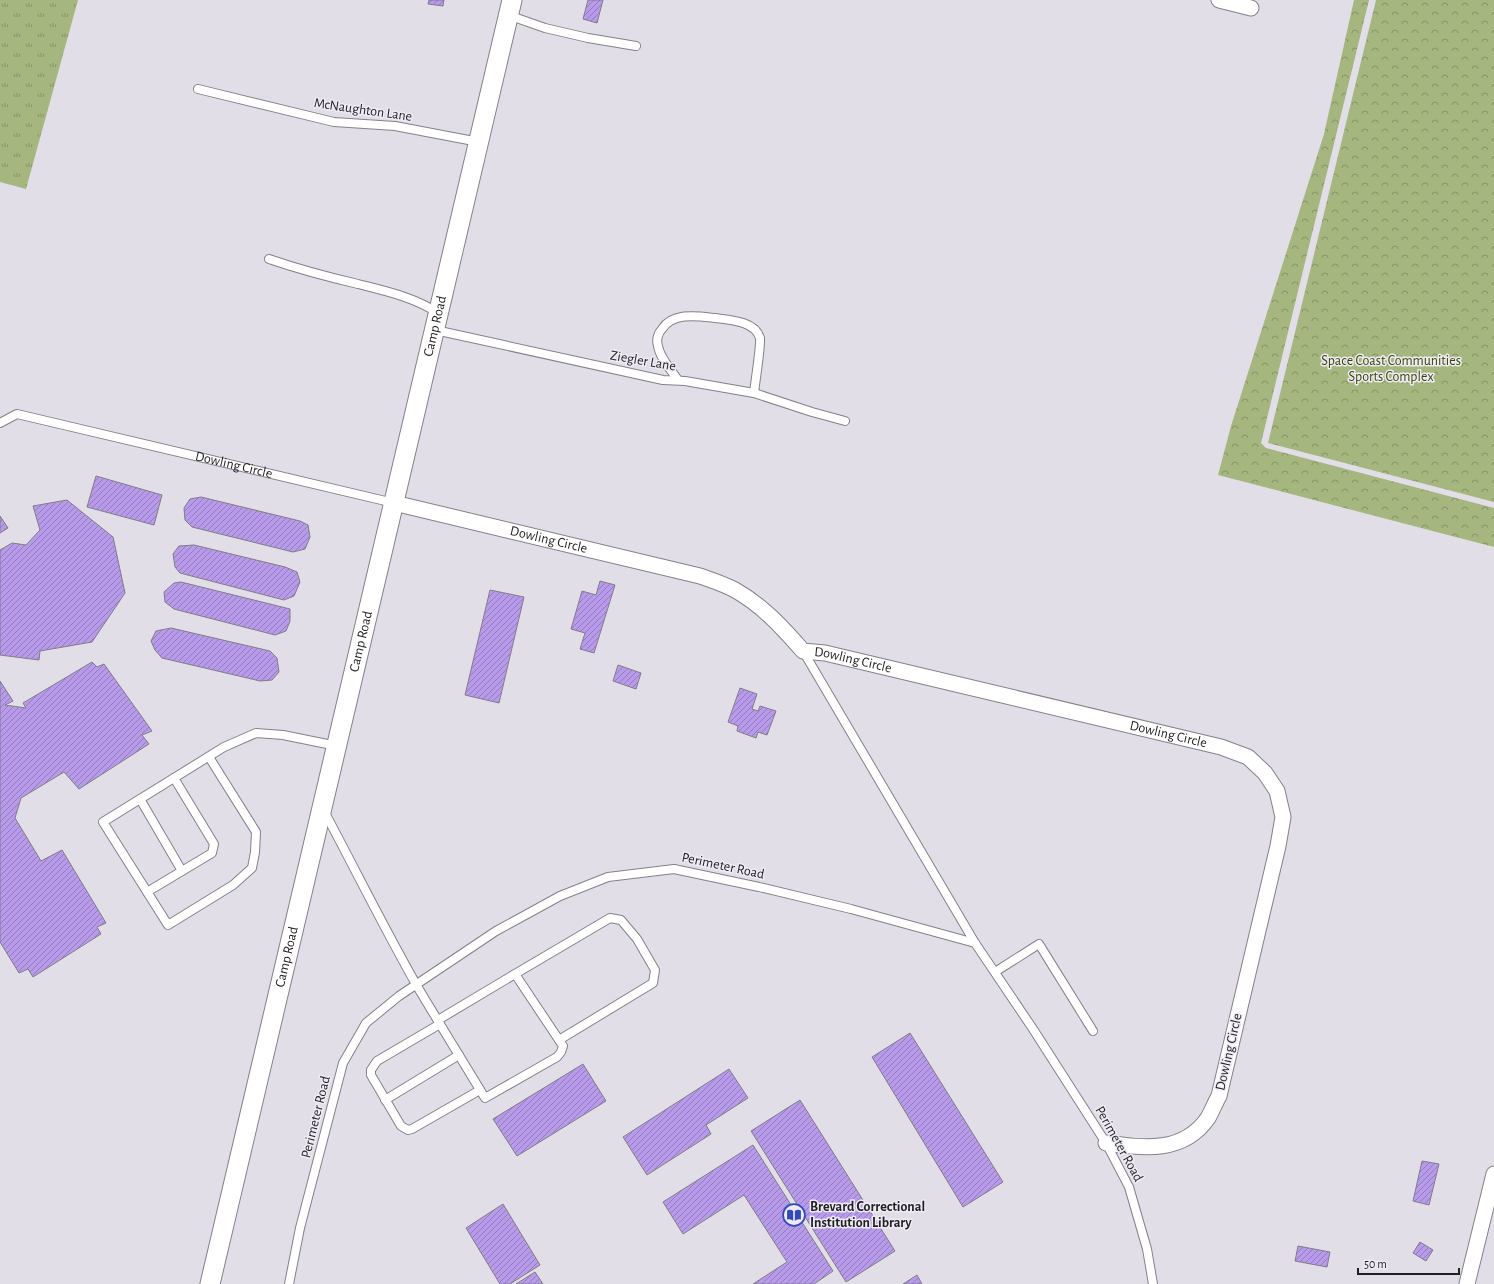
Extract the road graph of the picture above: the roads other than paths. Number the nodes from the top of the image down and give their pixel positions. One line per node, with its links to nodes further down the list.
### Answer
1 (1218, 0): 3 (street)
2 (510, 8): 4 (lane); 6 (street, Camp Road)
3 (1251, 8)
4 (636, 46)
5 (198, 89): 6 (lane, McNaughton Lane)
6 (479, 142): 8 (street, Camp Road)
7 (269, 258): 8 (lane, Ziegler Lane)
8 (437, 321): 9 (lane, Ziegler Lane); 13 (street, Camp Road)
9 (678, 380): 10 (lane, Ziegler Lane); 10 (lane)
10 (754, 393): 11 (lane, Ziegler Lane)
11 (845, 421)
12 (0, 423): 13 (lane, Dowling Circle)
13 (394, 503): 14 (street, Dowling Circle); 15 (street, Camp Road)
14 (803, 651): 22 (lane, Perimeter Road); 32 (street, Dowling Circle)
15 (337, 746): 16 (lane); 19 (street, Camp Road)
16 (209, 756): 17 (lane); 21 (lane)
17 (174, 778): 18 (lane); 20 (lane)
18 (140, 799): 20 (lane); 21 (lane)
19 (322, 808): 25 (lane); 34 (street, Camp Road)
20 (182, 871): 21 (lane)
21 (147, 892)
22 (975, 943): 23 (lane, Perimeter Road); 25 (lane, Perimeter Road)
23 (994, 972): 27 (lane); 32 (lane, Perimeter Road)
24 (515, 974): 26 (lane); 28 (lane); 28 (lane)
25 (416, 985): 26 (lane); 35 (lane, Perimeter Road)
26 (439, 1022): 29 (lane); 31 (lane)
27 (1093, 1031)
28 (559, 1040): 30 (lane)
29 (459, 1055): 30 (lane); 31 (lane)
30 (480, 1090): 31 (lane)
31 (386, 1100)
32 (1106, 1142): 36 (lane, Perimeter Road)
33 (1494, 1174): 37 (street)
34 (210, 1284)
35 (289, 1284)
36 (1153, 1284)
37 (1467, 1284)

